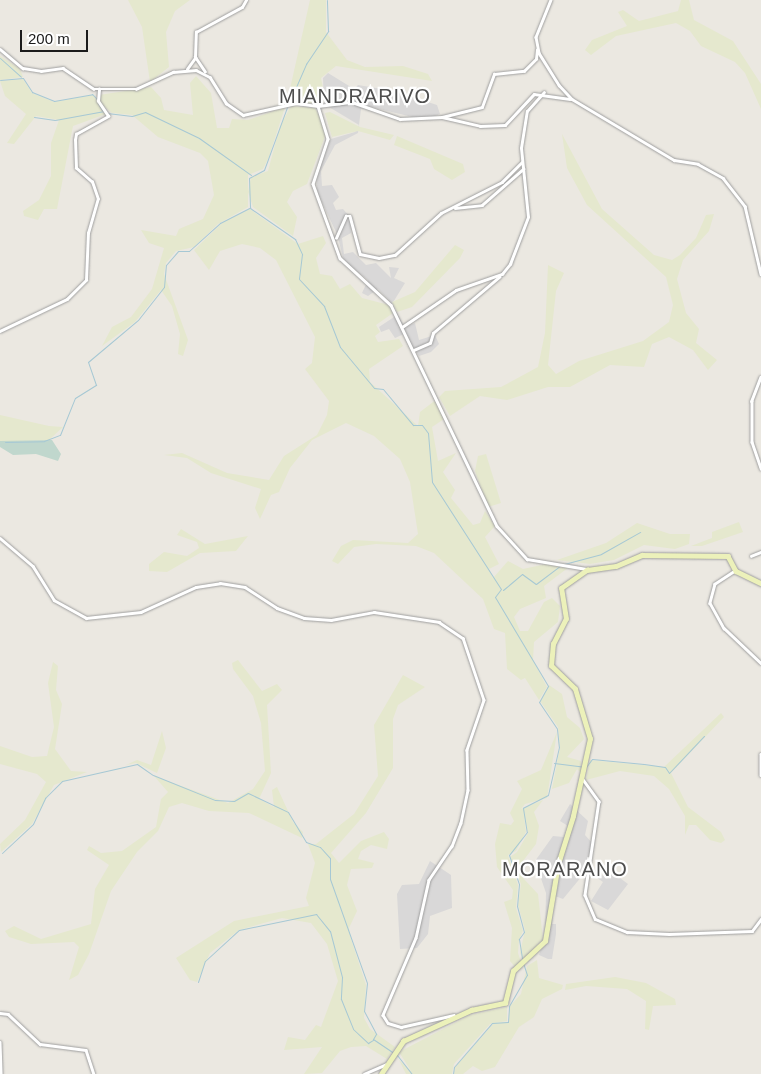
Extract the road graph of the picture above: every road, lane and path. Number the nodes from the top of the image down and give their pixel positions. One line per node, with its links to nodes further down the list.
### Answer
1 (246, 0): 5 (street)
2 (551, 0): 4 (street)
3 (0, 48): 8 (street)
4 (537, 48): 10 (street); 12 (street)
5 (195, 57): 6 (street); 7 (street)
6 (186, 70): 7 (street); 8 (street)
7 (206, 74): 11 (street)
8 (99, 89): 20 (street)
9 (544, 92): 10 (street); 12 (street); 13 (street)
10 (572, 99): 18 (street)
11 (318, 106): 12 (street); 16 (street)
12 (442, 117)
13 (523, 160): 14 (street); 15 (street)
14 (523, 168): 15 (street); 17 (street)
15 (451, 208): 16 (street)
16 (336, 239): 19 (street)
17 (502, 274): 19 (street); 21 (street)
18 (761, 274)
19 (402, 327): 21 (street)
20 (0, 331)
21 (414, 350): 27 (street)
22 (761, 377): 23 (street)
23 (761, 468)
24 (0, 538): 35 (street)
25 (761, 552): 26 (street)
26 (751, 556)
27 (587, 570): 28 (street); 33 (street)
28 (736, 571): 29 (street); 30 (street)
29 (761, 583)
30 (761, 663)
31 (761, 754): 32 (street)
32 (761, 775)
33 (582, 778): 34 (street); 35 (street)
34 (761, 920)
35 (471, 1010): 38 (street)
36 (0, 1013): 40 (street)
37 (0, 1042): 39 (street)
38 (386, 1064): 41 (street); 42 (street)
39 (1, 1074)
40 (94, 1074)
41 (364, 1074)
42 (381, 1074)

